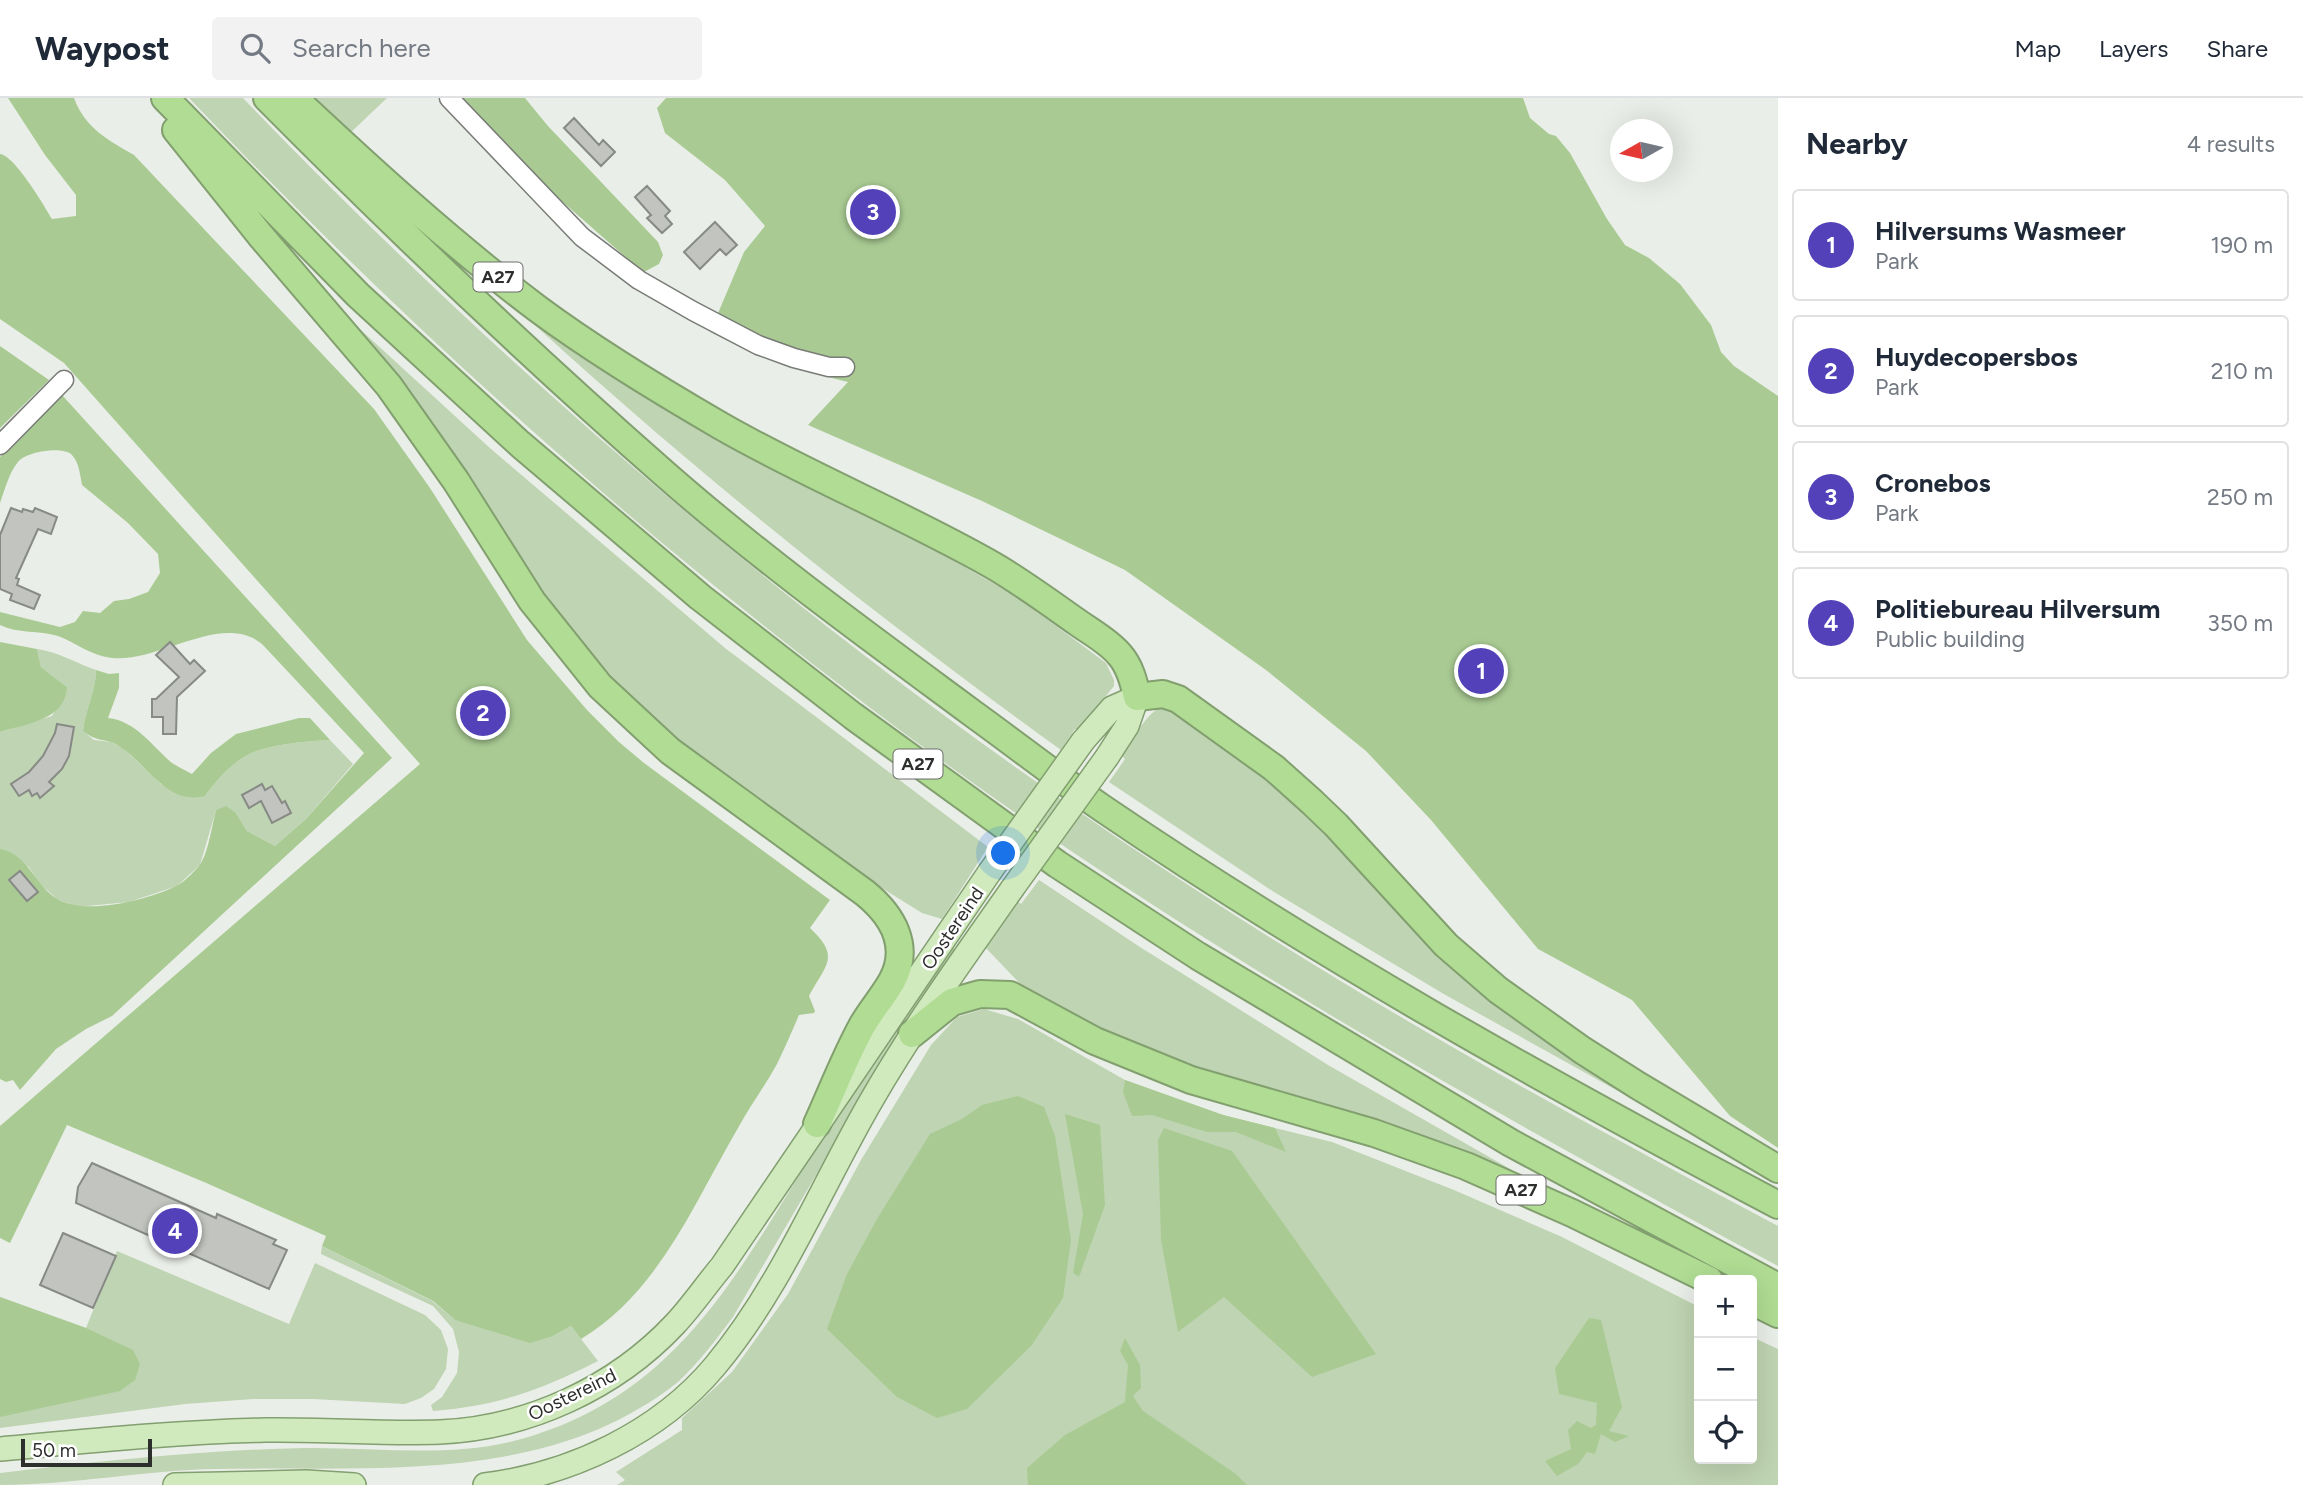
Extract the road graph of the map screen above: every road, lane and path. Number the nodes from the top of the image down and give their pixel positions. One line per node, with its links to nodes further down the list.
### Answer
1 (153, 98): 11 (highway)
2 (165, 98): 15 (highway, A27)
3 (267, 98): 13 (highway, A27)
4 (295, 98): 9 (highway, A27)
5 (449, 98): 6 (street)
6 (845, 367)
7 (64, 380): 8 (street)
8 (0, 444)
9 (1137, 697): 10 (main road, Oostereind, bridge); 11 (main road, Oostereind, bridge); 12 (highway)
10 (912, 1034): 14 (highway, A27); 21 (main road, Oostereind)
11 (817, 1124): 18 (main road, Oostereind)
12 (1778, 1169)
13 (1778, 1205)
14 (1699, 1275)
15 (1778, 1287)
16 (1757, 1304): 17 (highway)
17 (1778, 1314)
18 (0, 1449)
19 (175, 1485): 20 (main road)
20 (354, 1485)
21 (485, 1485)

